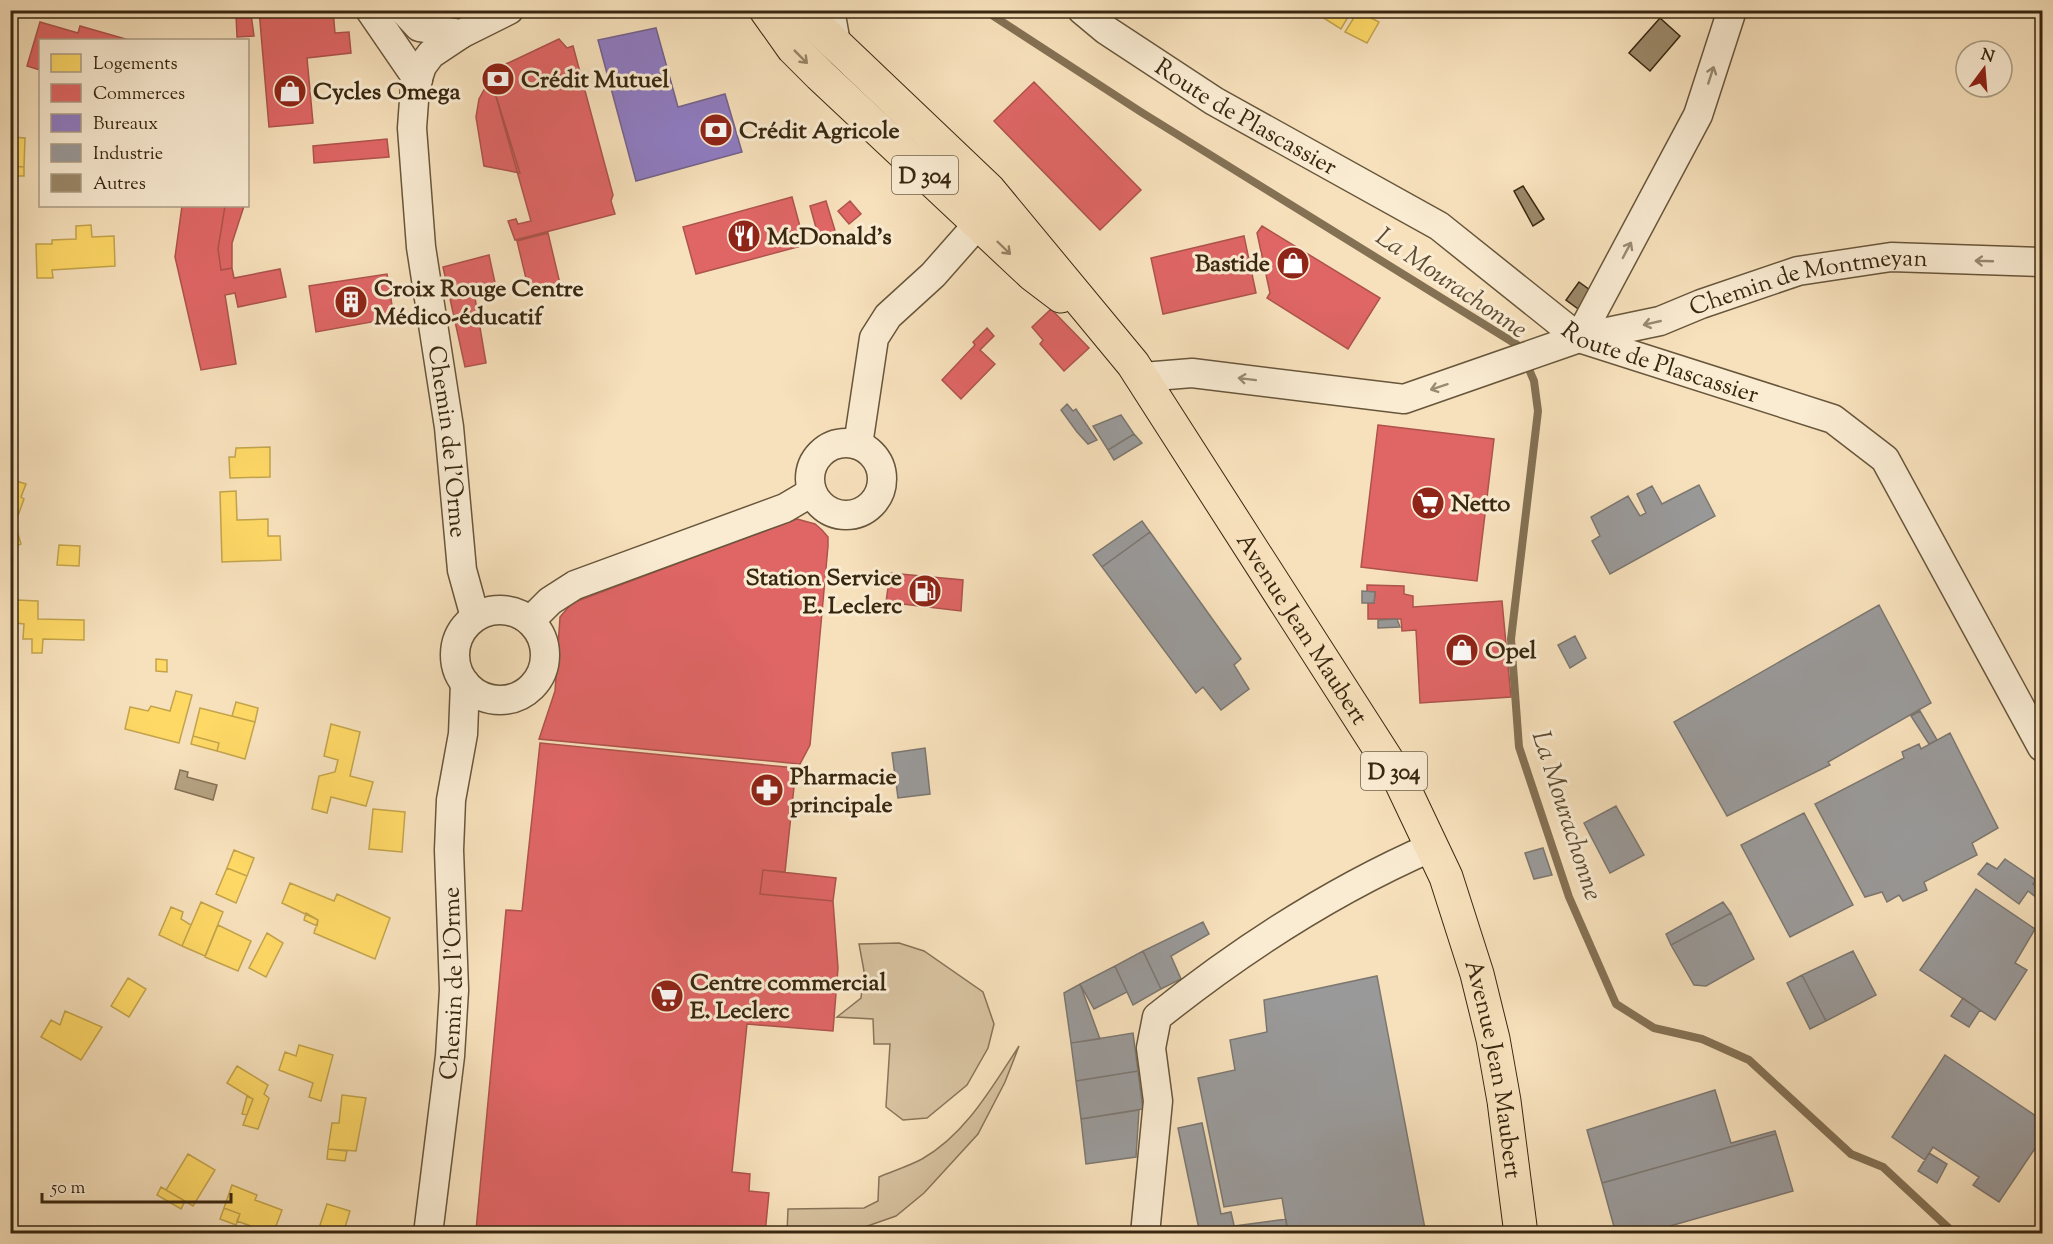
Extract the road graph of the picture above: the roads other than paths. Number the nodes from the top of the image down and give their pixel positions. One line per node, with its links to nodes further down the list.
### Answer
1 (509, 10): 8 (street, Chemin de l'Orme)
2 (766, 10): 12 (main road, Avenue Jean Maubert / D 304, one-way to 12)
3 (800, 10): 9 (main road, Avenue Jean Maubert / D 304)
4 (830, 10): 9 (street)
5 (1082, 10): 15 (street, Route de Plascassier)
6 (1732, 10): 15 (street, one-way to 6)
7 (388, 12): 8 (street); 10 (street)
8 (461, 34): 10 (street, Chemin de l'Orme)
9 (836, 43): 11 (main road, Avenue Jean Maubert / D 304)
10 (411, 71): 19 (street, Chemin de l'Orme)
11 (888, 96): 12 (street); 14 (main road, Avenue Jean Maubert / D 304)
12 (978, 224): 14 (main road, Avenue Jean Maubert / D 304, one-way to 14); 17 (street)
13 (2043, 262): 15 (street, Chemin de Montmeyan, one-way to 15)
14 (1099, 325): 16 (main road, Avenue Jean Maubert / D 304)
15 (1579, 339): 16 (street, Chemin de Montmeyan, one-way to 16); 24 (street, Route de Plascassier)
16 (1143, 377): 25 (main road, Avenue Jean Maubert / D 304)
17 (858, 445): 18 (street); 18 (street)
18 (812, 492): 20 (street)
19 (475, 617): 20 (street); 21 (street)
20 (531, 621): 22 (street)
21 (465, 683): 22 (street); 23 (street, Chemin de l'Orme)
22 (493, 699): 23 (street, Chemin de l'Orme)
23 (464, 734): 26 (street, Chemin de l'Orme)
24 (2043, 747)
25 (1432, 847): 27 (street); 28 (main road, Avenue Jean Maubert / D 304)
26 (428, 1233)
27 (1145, 1233)
28 (1521, 1233)

